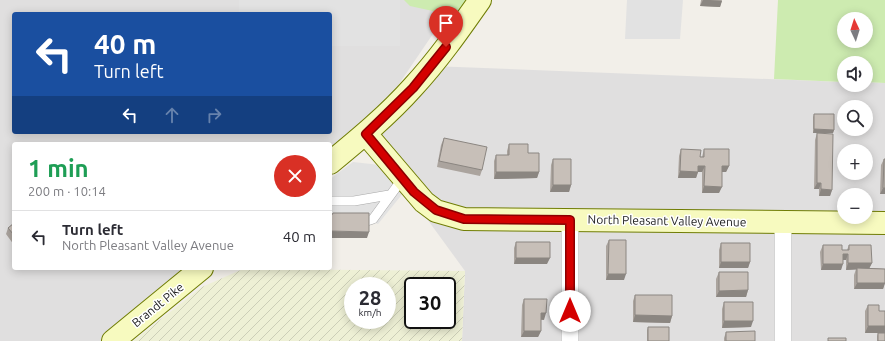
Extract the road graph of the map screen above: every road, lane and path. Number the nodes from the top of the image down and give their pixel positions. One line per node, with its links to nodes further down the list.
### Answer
1 (480, 0): 2 (street)
2 (366, 134): 3 (street); 4 (street, North Pleasant Valley Avenue)
3 (332, 161)
4 (403, 178): 5 (lane); 7 (street, North Pleasant Valley Avenue)
5 (389, 195): 6 (lane); 8 (lane)
6 (332, 201)
7 (570, 220): 9 (street, North Pleasant Valley Avenue); 13 (street)
8 (367, 221)
9 (783, 222): 10 (street, North Pleasant Valley Avenue); 14 (street)
10 (885, 223)
11 (200, 270): 12 (street, Brandt Pike)
12 (113, 341)
13 (570, 341)
14 (783, 341)

